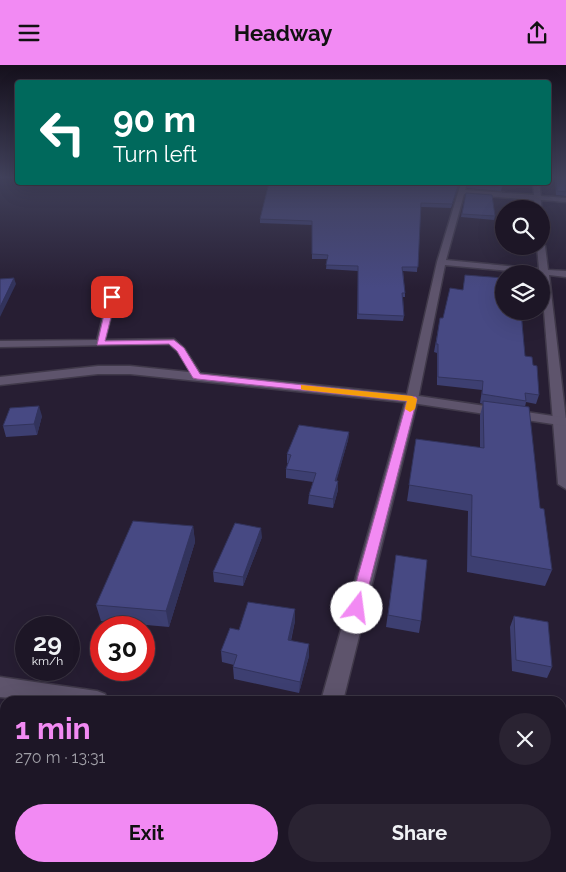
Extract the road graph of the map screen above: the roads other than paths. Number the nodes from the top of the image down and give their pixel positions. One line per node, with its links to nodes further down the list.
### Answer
1 (456, 214): 2 (street)
2 (441, 262): 3 (street); 12 (street)
3 (495, 267)
4 (550, 273): 5 (street)
5 (566, 274)
6 (116, 281): 8 (lane)
7 (549, 320): 13 (street)
8 (100, 343): 9 (lane); 10 (lane)
9 (0, 344)
10 (197, 376): 11 (street); 12 (street)
11 (0, 381)
12 (412, 399): 13 (street); 17 (street)
13 (563, 422): 14 (street)
14 (566, 484)
15 (0, 687): 16 (street)
16 (70, 696)
17 (333, 696)

